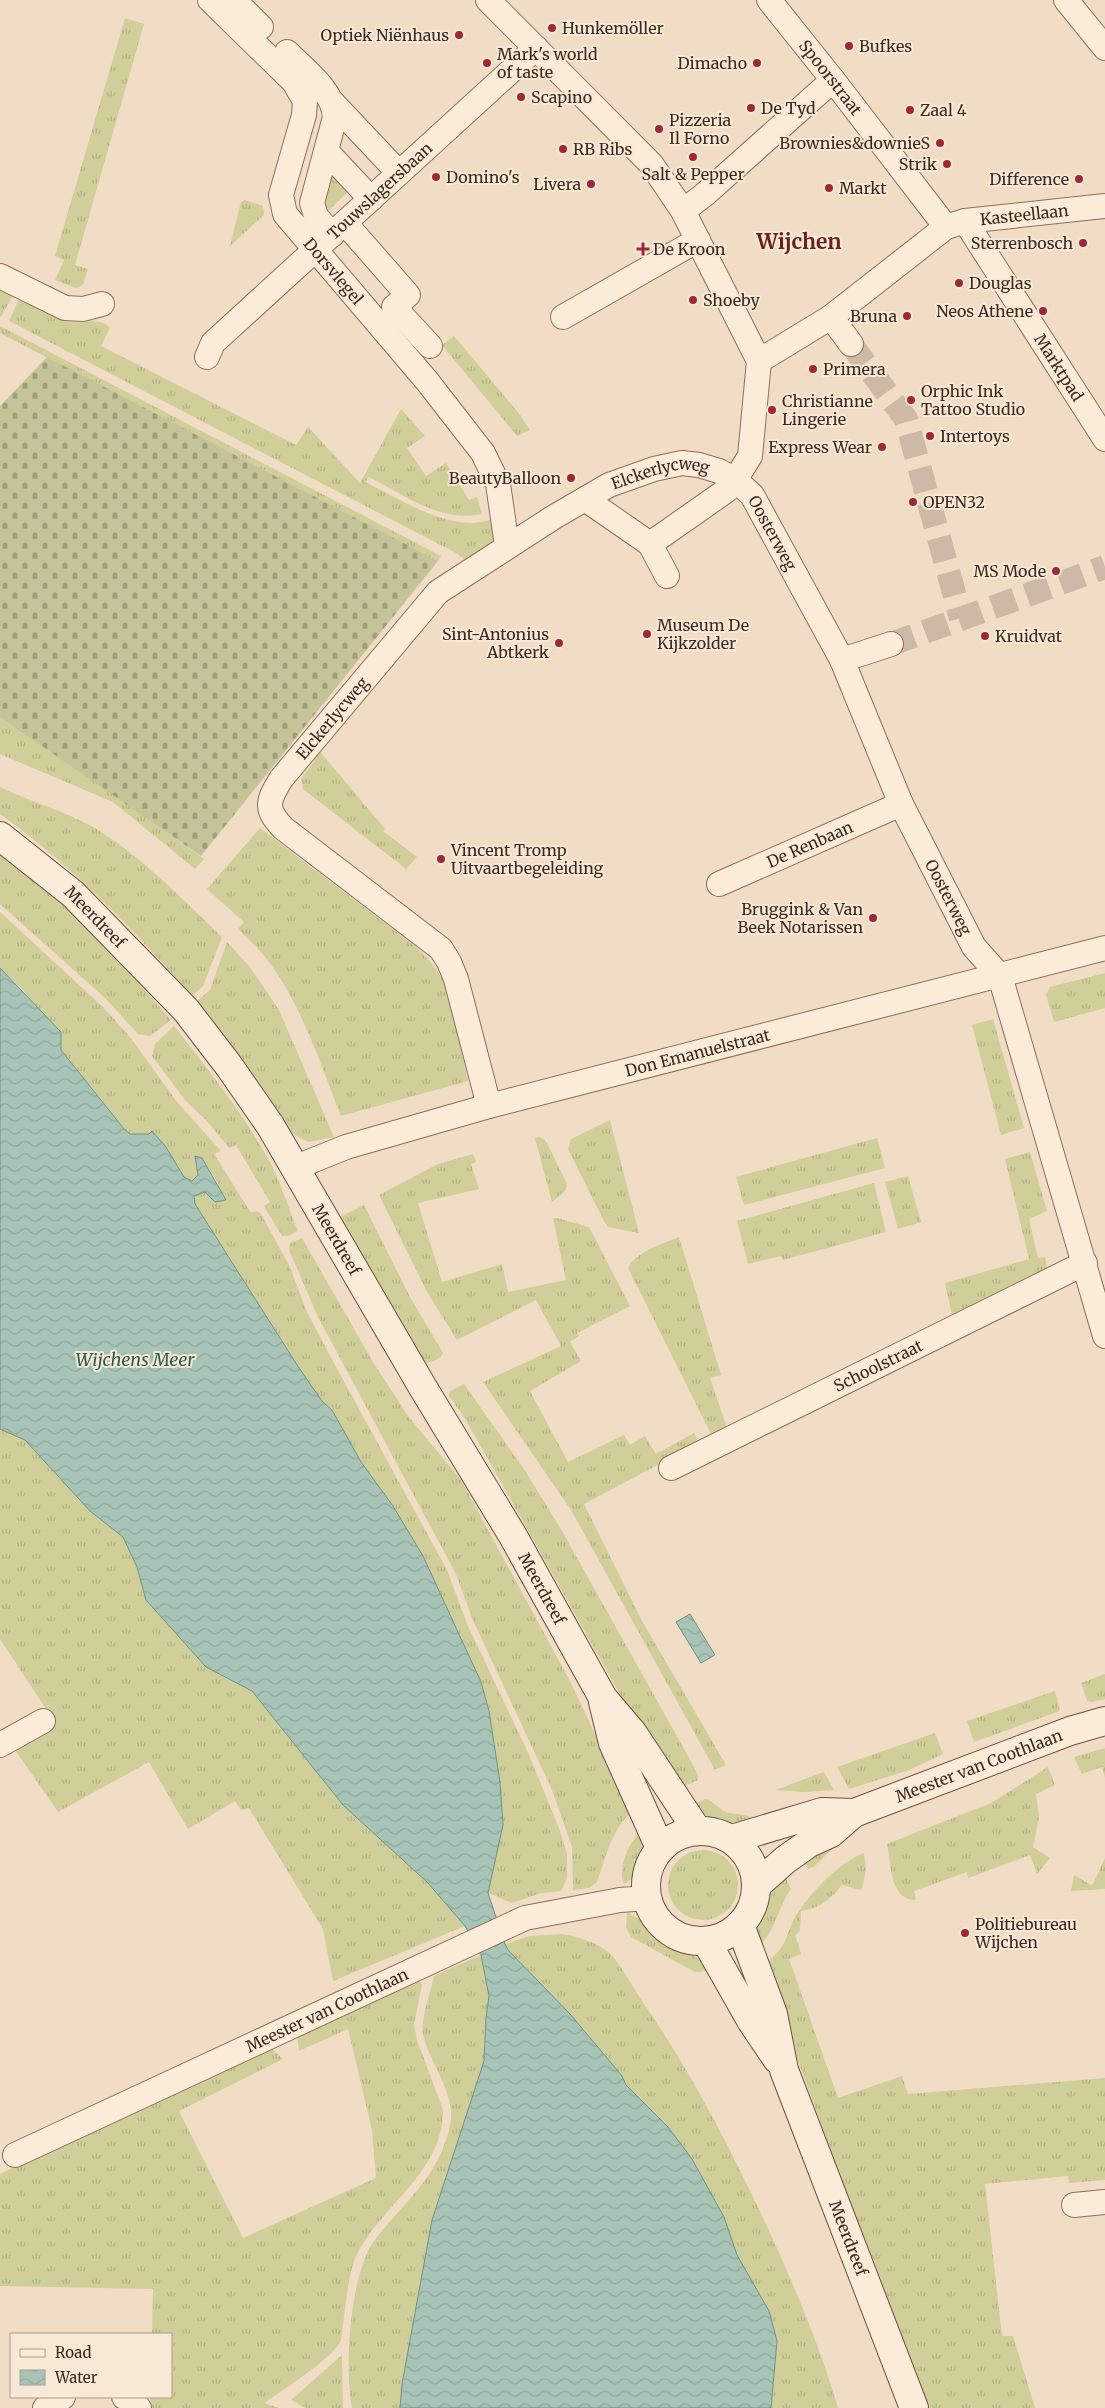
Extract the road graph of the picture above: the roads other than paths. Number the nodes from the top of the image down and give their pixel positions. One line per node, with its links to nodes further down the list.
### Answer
1 (769, 0): 7 (street, Spoorstraat)
2 (1066, 0): 6 (street)
3 (217, 1): 8 (street, Dorsvlegel); 15 (street, Dorsvlegel)
4 (494, 2): 5 (street)
5 (536, 48): 10 (street, Touwslagersbaan); 13 (street)
6 (1105, 48)
7 (834, 80): 13 (street); 14 (street, Spoorstraat)
8 (332, 102): 9 (street, Dorsvlegel); 10 (street, Dorsvlegel)
9 (327, 152): 11 (street); 15 (street, Dorsvlegel)
10 (400, 173): 11 (street, Touwslagersbaan)
11 (371, 199): 15 (street, Touwslagersbaan)
12 (1105, 206): 14 (street, Kasteellaan)
13 (683, 211): 16 (street)
14 (955, 224): 20 (street); 25 (street, Marktpad)
15 (331, 236): 22 (street, Dorsvlegel); 23 (street, Touwslagersbaan); 29 (street, Dorsvlegel)
16 (698, 240): 19 (street); 24 (street)
17 (0, 276): 18 (street)
18 (102, 304)
19 (562, 317)
20 (831, 317): 21 (street); 24 (street)
21 (851, 344)
22 (430, 346)
23 (206, 357)
24 (759, 361): 26 (street)
25 (1105, 439)
26 (736, 480): 27 (street, Elckerlycweg); 28 (street); 32 (street, Oosterweg)
27 (585, 499): 28 (street); 29 (street, Elckerlycweg)
28 (650, 544): 30 (street)
29 (507, 546): 38 (street, Elckerlycweg)
30 (667, 576)
31 (891, 644): 32 (street)
32 (842, 660): 33 (street, Oosterweg)
33 (901, 804): 35 (street, De Renbaan); 37 (street, Oosterweg)
34 (0, 836): 39 (street, Meerdreef)
35 (719, 884)
36 (1105, 948): 37 (street, Don Emanuelstraat)
37 (1000, 976): 38 (street, Don Emanuelstraat); 40 (street, Oosterweg)
38 (489, 1106): 39 (street, Don Emanuelstraat)
39 (294, 1168): 43 (street, Meerdreef)
40 (1085, 1263): 41 (street, Oosterweg); 42 (street, Schoolstraat)
41 (1105, 1336)
42 (671, 1468)
43 (603, 1698): 48 (street, Meerdreef); 50 (street, Meerdreef)
44 (43, 1721): 46 (street)
45 (1105, 1721): 47 (street, Meester van Coothlaan)
46 (0, 1745)
47 (854, 1813): 49 (street, Meester van Coothlaan); 51 (street, Meester van Coothlaan)
48 (697, 1830): 49 (street); 50 (street)
49 (732, 1839): 51 (street)
50 (660, 1848): 52 (street)
51 (757, 1885): 53 (street)
52 (648, 1898): 54 (street); 56 (street, Meester van Coothlaan)
53 (740, 1925): 54 (street); 55 (street, Meerdreef)
54 (706, 1941): 55 (street, Meerdreef)
55 (784, 2070): 63 (street, Meerdreef)
56 (15, 2154)
57 (1105, 2202): 58 (street)
58 (1074, 2205)
59 (61, 2398): 61 (street)
60 (131, 2398): 62 (street)
61 (45, 2408)
62 (139, 2408)
63 (914, 2408)

